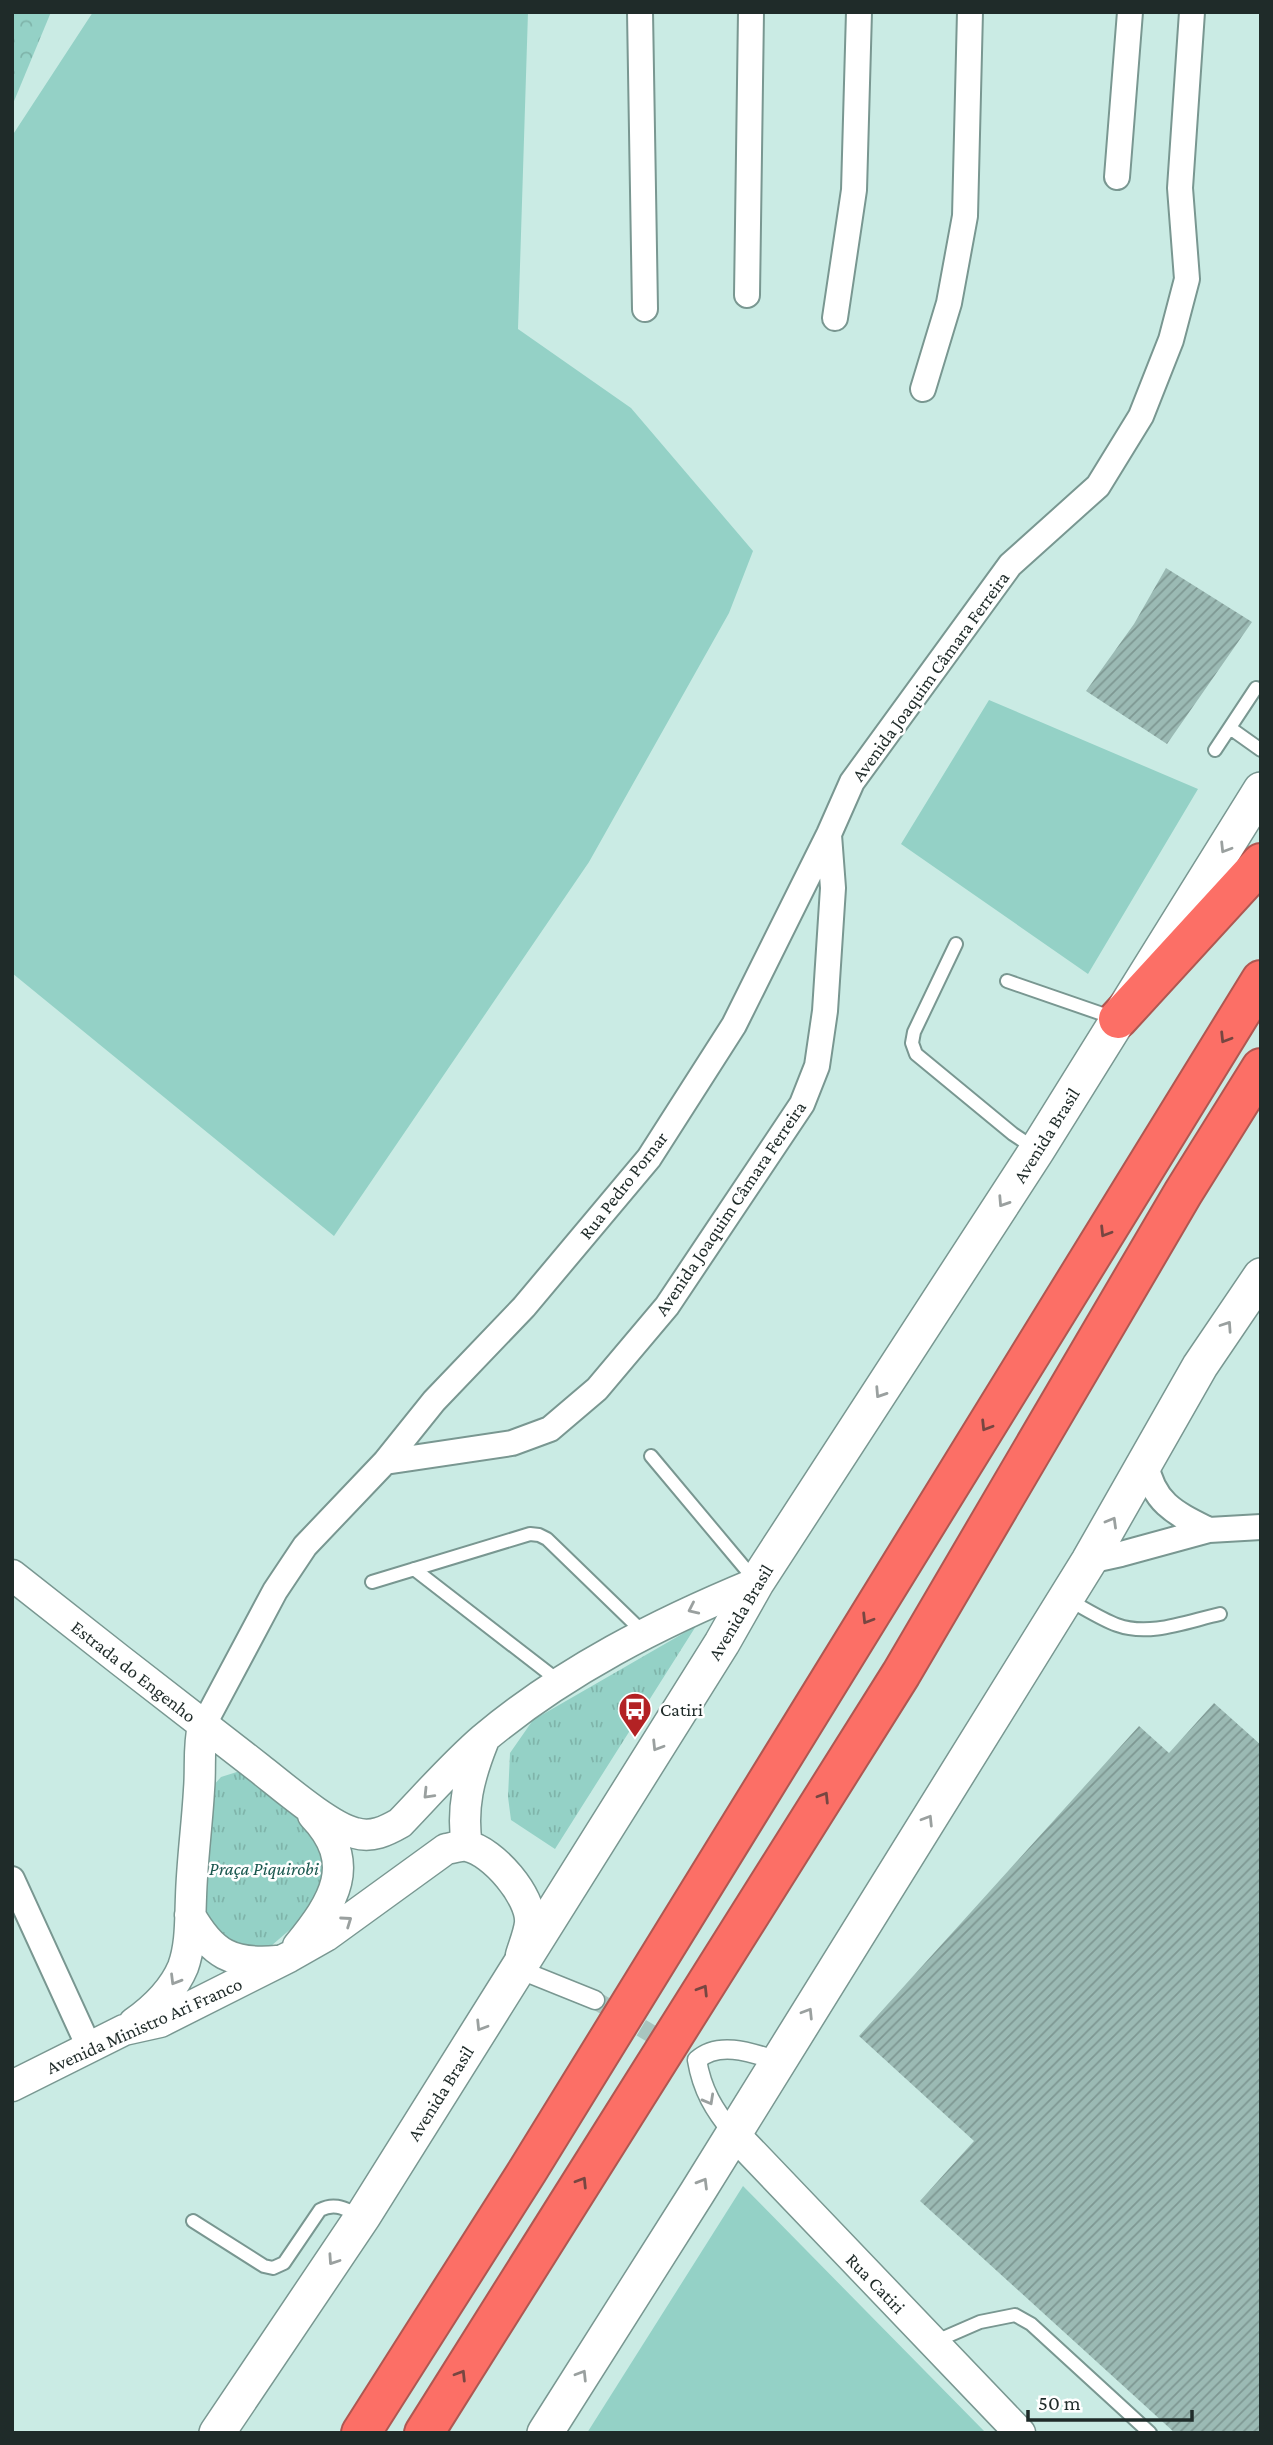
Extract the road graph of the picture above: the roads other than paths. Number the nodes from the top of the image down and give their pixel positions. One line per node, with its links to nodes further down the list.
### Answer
1 (640, 12): 9 (street)
2 (751, 12): 8 (street)
3 (859, 12): 10 (street)
4 (970, 12): 11 (street)
5 (1130, 12): 7 (street)
6 (1192, 12): 17 (street, Avenida Joaquim Câmara Ferreira)
7 (1117, 177)
8 (747, 295)
9 (645, 309)
10 (835, 318)
11 (923, 388)
12 (1259, 686): 13 (lane)
13 (1230, 728): 14 (lane); 15 (lane)
14 (1215, 750)
15 (1261, 750)
16 (1261, 790): 22 (main road, Avenida Brasil, one-way to 22)
17 (829, 834): 27 (street, Rua Pedro Pornar); 27 (street, Avenida Joaquim Câmara Ferreira)
18 (1261, 863): 22 (highway)
19 (956, 944): 24 (lane)
20 (1261, 980): 60 (highway, one-way to 60)
21 (1007, 981): 22 (lane)
22 (1118, 1019): 24 (main road, Avenida Brasil)
23 (1261, 1068): 61 (highway, one-way to 23)
24 (1037, 1150): 35 (main road, Avenida Brasil, one-way to 35)
25 (1261, 1276): 28 (main road, one-way to 25)
26 (651, 1456): 35 (lane)
27 (385, 1462): 40 (street, Rua Pedro Pornar)
28 (1146, 1463): 30 (street); 31 (main road, one-way to 28)
29 (1261, 1527): 30 (street)
30 (1209, 1530): 31 (street)
31 (1088, 1561): 36 (main road)
32 (414, 1569): 34 (lane); 38 (lane); 39 (lane)
33 (12, 1574): 40 (street, Estrada do Engenho)
34 (372, 1582)
35 (756, 1583): 38 (street, one-way to 38); 49 (main road, Avenida Brasil, one-way to 49)
36 (1065, 1598): 37 (lane); 53 (main road, one-way to 36)
37 (1220, 1614)
38 (644, 1633): 39 (street)
39 (561, 1682): 41 (street)
40 (203, 1726): 42 (street, Estrada do Engenho); 43 (street)
41 (484, 1739): 44 (street, one-way to 44); 45 (street)
42 (257, 1767): 43 (street); 44 (street)
43 (199, 1790): 47 (street)
44 (292, 1793): 48 (street)
45 (467, 1846): 48 (street, Avenida Ministro Ari Franco, one-way to 45); 49 (street)
46 (12, 1879): 52 (street)
47 (190, 1915): 48 (street); 51 (street, one-way to 51)
48 (283, 1959): 51 (street, Avenida Ministro Ari Franco)
49 (518, 1969): 50 (street); 56 (main road, Avenida Brasil, one-way to 56)
50 (595, 2000)
51 (124, 2030): 52 (street, Avenida Ministro Ari Franco)
52 (89, 2047): 54 (street, Avenida Ministro Ari Franco)
53 (778, 2061): 55 (main road); 55 (street, one-way to 55)
54 (12, 2086)
55 (733, 2133): 58 (street, Rua Catiri); 62 (main road, one-way to 55)
56 (363, 2216): 57 (lane); 59 (main road, Avenida Brasil, one-way to 59)
57 (193, 2221)
58 (933, 2343): 63 (street, Rua Catiri); 64 (lane)
59 (217, 2433)
60 (361, 2433)
61 (424, 2433)
62 (545, 2433)
63 (1020, 2433)
64 (1150, 2433)

